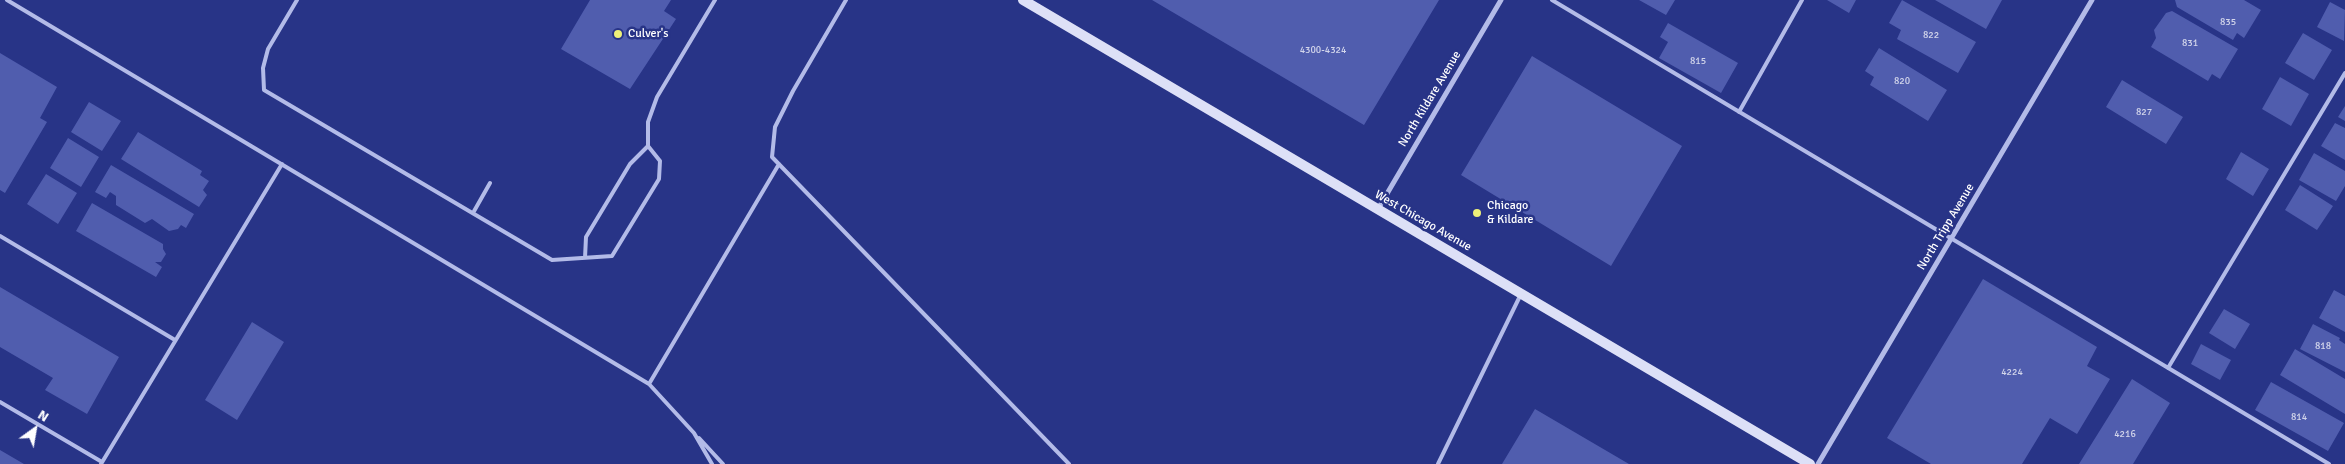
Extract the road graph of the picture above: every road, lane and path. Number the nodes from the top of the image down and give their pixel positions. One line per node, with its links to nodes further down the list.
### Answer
1 (7, 0): 13 (lane)
2 (297, 0): 17 (lane)
3 (715, 0): 12 (lane)
4 (846, 0): 14 (lane)
5 (1022, 0): 16 (main road, West Chicago Avenue)
6 (1501, 0): 16 (street, North Kildare Avenue)
7 (1552, 0): 11 (lane)
8 (1802, 0): 11 (lane)
9 (2092, 0): 19 (street, North Tripp Avenue)
10 (2345, 73): 23 (lane)
11 (1739, 112): 19 (lane)
12 (648, 146): 20 (lane); 20 (lane)
13 (282, 164): 22 (lane); 24 (lane)
14 (779, 164): 24 (lane); 30 (lane)
15 (490, 183): 17 (lane)
16 (1377, 209): 21 (main road, West Chicago Avenue)
17 (473, 213): 20 (lane)
18 (0, 236): 22 (lane)
19 (1951, 238): 23 (lane); 33 (street, North Tripp Avenue)
20 (585, 258)
21 (1521, 294): 31 (lane); 32 (main road, West Chicago Avenue)
22 (175, 340): 27 (lane)
23 (2168, 368): 34 (lane)
24 (649, 384): 26 (lane)
25 (0, 402): 27 (lane)
26 (694, 433): 28 (lane); 29 (lane)
27 (101, 463)
28 (712, 464)
29 (723, 464)
30 (1069, 464)
31 (1438, 464)
32 (1810, 464)
33 (1818, 464)
34 (2329, 464)

